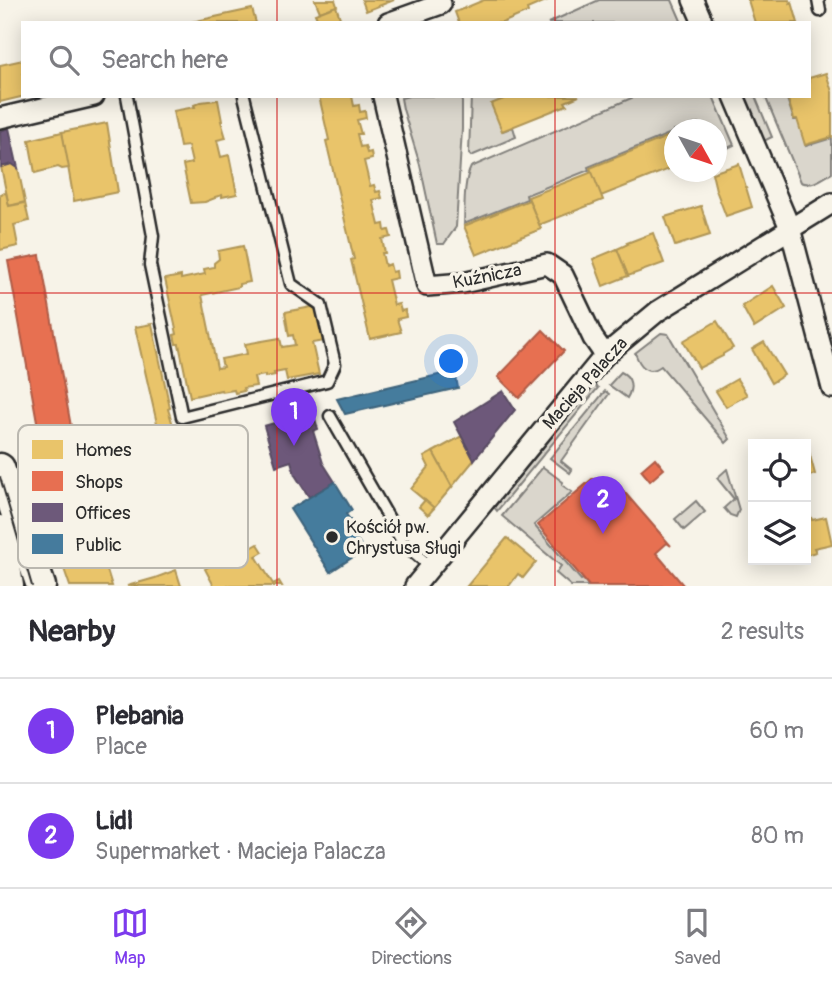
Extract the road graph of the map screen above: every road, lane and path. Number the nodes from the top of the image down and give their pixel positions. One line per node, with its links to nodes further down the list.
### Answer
1 (693, 0): 6 (street)
2 (817, 0): 4 (lane)
3 (442, 4): 5 (street)
4 (820, 11)
5 (394, 21)
6 (702, 21)
7 (85, 98): 12 (street)
8 (127, 98): 9 (lane)
9 (244, 98)
10 (383, 98): 15 (street, Kuźnicza)
11 (735, 98): 14 (street)
12 (0, 118)
13 (832, 203): 14 (street, Macieja Palacza)
14 (790, 228): 15 (street, Macieja Palacza); 16 (street)
15 (605, 355): 22 (street, Macieja Palacza)
16 (832, 388)
17 (330, 416): 22 (lane)
18 (0, 468): 20 (street)
19 (0, 492): 21 (lane)
20 (18, 520)
21 (6, 532): 24 (street)
22 (431, 567): 26 (street, Macieja Palacza)
23 (35, 568): 25 (street)
24 (9, 586)
25 (41, 586)
26 (415, 586)

